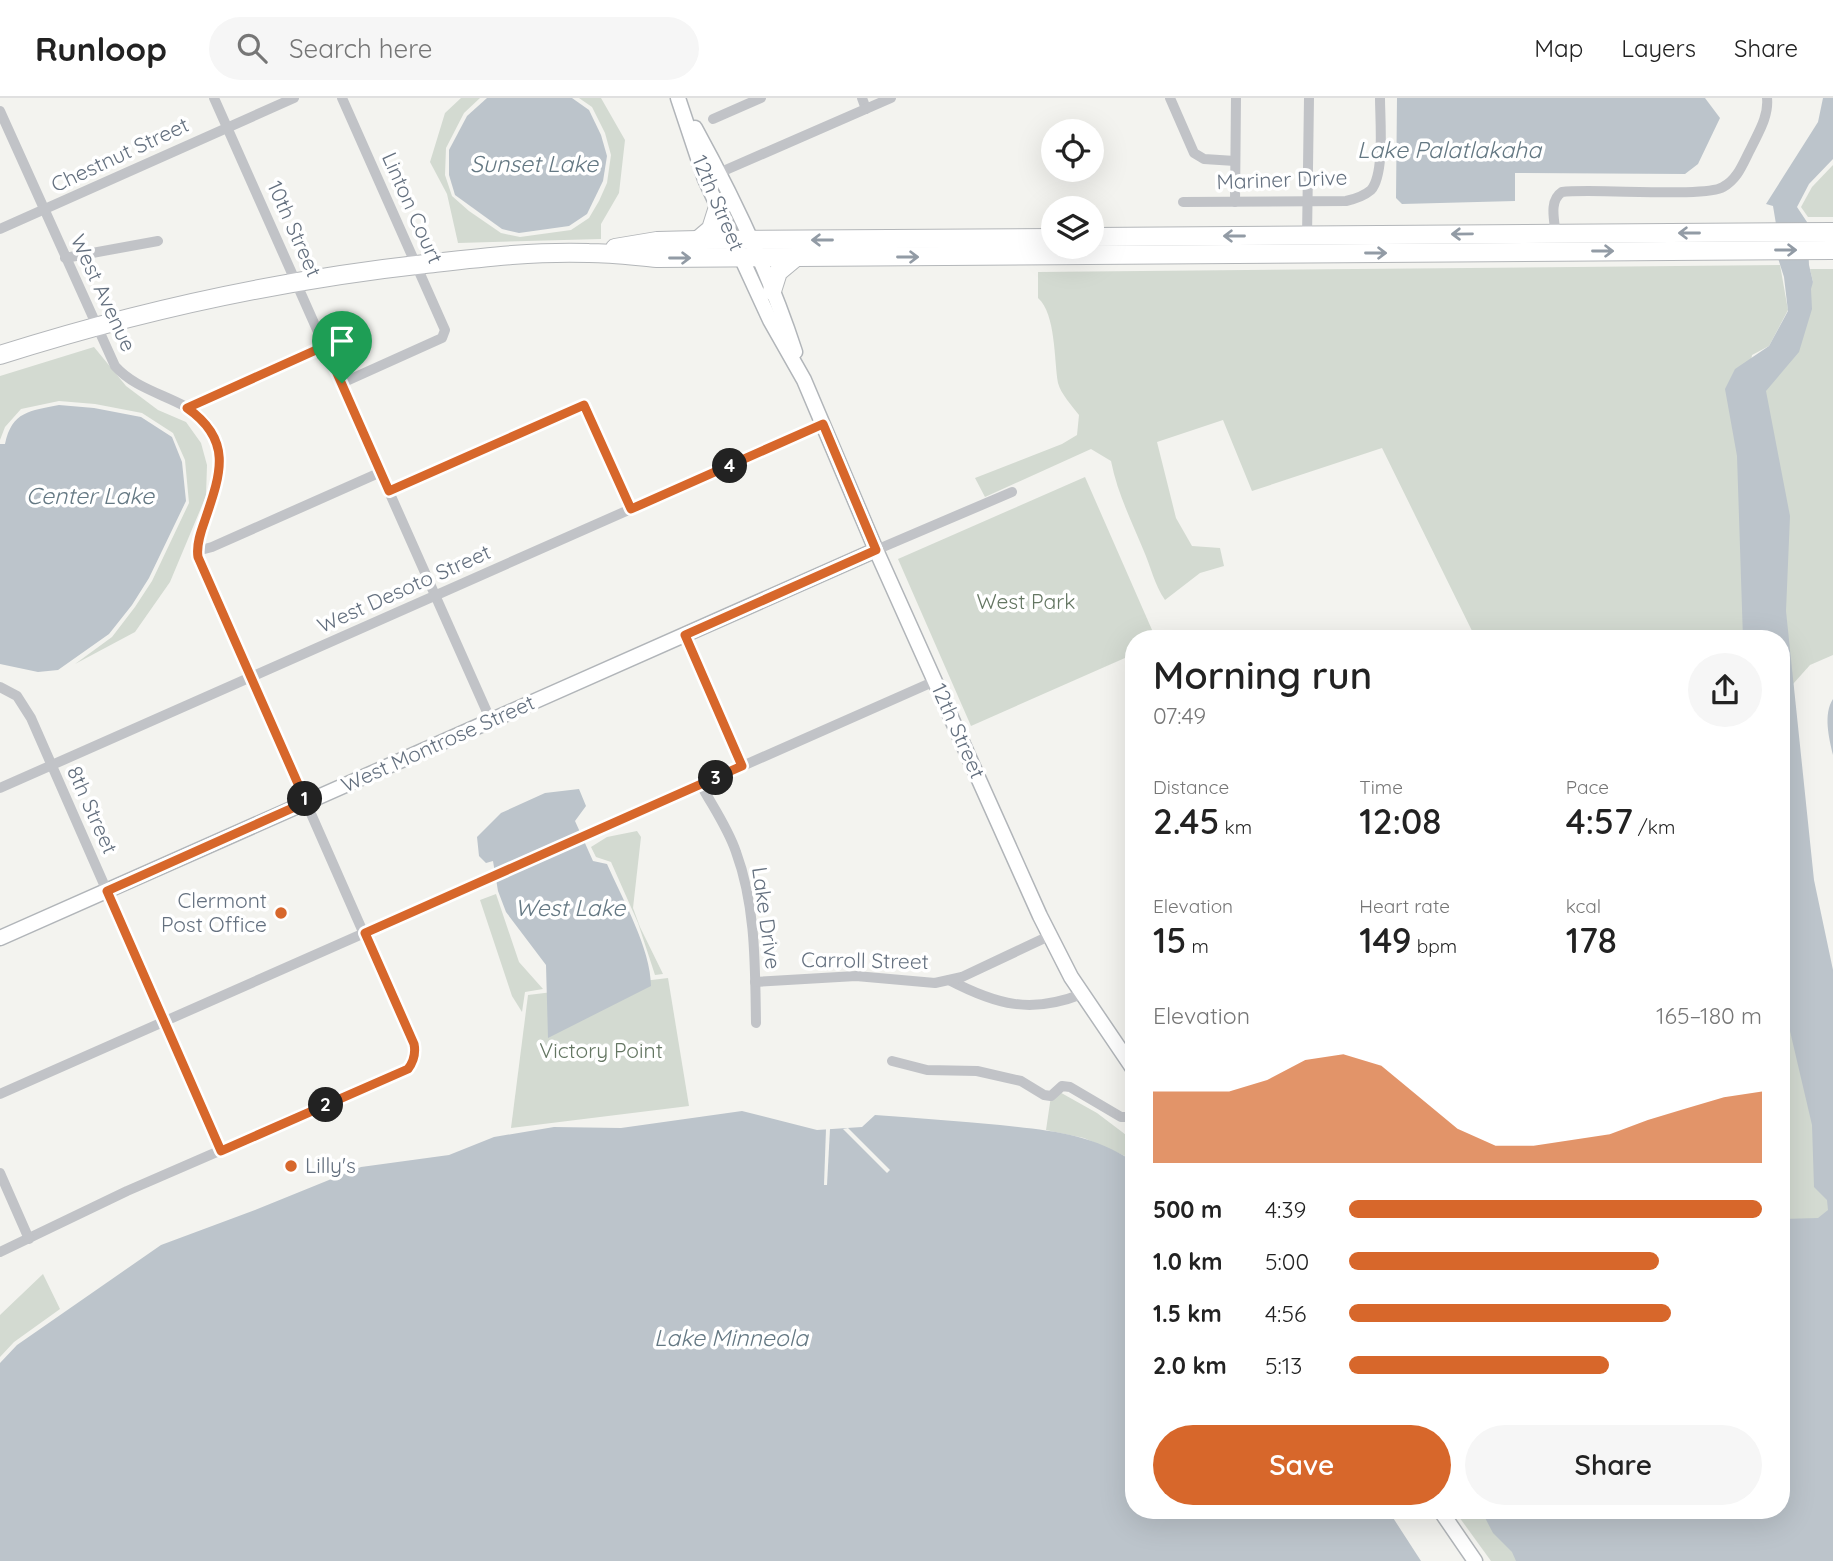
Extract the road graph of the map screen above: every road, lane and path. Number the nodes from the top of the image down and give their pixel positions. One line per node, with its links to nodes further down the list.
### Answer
1 (215, 98): 16 (street, 10th Street)
2 (294, 98): 16 (street, Chestnut Street)
3 (342, 98): 38 (street, Linton Court)
4 (678, 98): 18 (main road, 12th Street); 19 (main road, 12th Street)
5 (761, 98): 15 (street)
6 (862, 98): 13 (street)
7 (891, 98): 13 (street)
8 (1170, 98): 17 (street)
9 (1236, 98): 17 (street)
10 (1309, 98): 22 (street)
11 (1380, 98): 22 (street, Mariner Drive)
12 (1767, 98): 32 (street)
13 (866, 109): 18 (street)
14 (0, 111): 24 (street, West Avenue)
15 (713, 120)
16 (228, 127): 24 (street, Chestnut Street); 39 (street, 10th Street)
17 (1235, 161): 21 (street)
18 (720, 173): 19 (street); 29 (main road, 12th Street)
19 (705, 179): 23 (main road, 12th Street)
20 (1183, 202): 21 (street, Mariner Drive)
21 (1235, 202): 22 (street, Mariner Drive)
22 (1307, 202): 33 (street)
23 (718, 207): 28 (highway); 29 (main road, 12th Street)
24 (44, 211): 25 (street, Chestnut Street); 36 (street, West Avenue)
25 (0, 229)
26 (1104, 237): 33 (highway, one-way to 26)
27 (1041, 238): 29 (highway, one-way to 29)
28 (698, 240): 29 (highway); 34 (highway)
29 (741, 240): 37 (main road, 12th Street)
30 (158, 241): 36 (street)
31 (1824, 241): 32 (highway)
32 (1556, 243): 33 (highway)
33 (1307, 245): 35 (highway, one-way to 33)
34 (588, 253): 37 (highway, one-way to 37); 38 (highway)
35 (796, 257): 37 (highway); 40 (highway)
36 (65, 258): 42 (street, West Avenue)
37 (749, 258): 40 (main road, 12th Street); 41 (main road, 12th Street)
38 (417, 265): 39 (highway); 45 (street, Linton Court)
39 (297, 282): 42 (highway); 43 (street, 10th Street)
40 (772, 291): 41 (main road, 12th Street)
41 (776, 318): 47 (main road, 12th Street)
42 (96, 327): 44 (highway); 46 (street, West Avenue)
43 (325, 346): 45 (street, 10th Street); 46 (street)
44 (0, 355)
45 (342, 383): 48 (street, 10th Street)
46 (187, 408): 53 (street, West Avenue)
47 (823, 424): 51 (street, West Desoto Street); 52 (main road, 12th Street)
48 (381, 472): 49 (street, 10th Street); 53 (street)
49 (389, 491): 51 (street); 54 (street, 10th Street)
50 (1012, 492): 52 (street)
51 (631, 509): 54 (street, West Desoto Street)
52 (876, 550): 55 (main road, West Montrose Street); 57 (main road, 12th Street)
53 (197, 551): 56 (street)
54 (435, 597): 56 (street, West Desoto Street); 59 (street, 10th Street)
55 (685, 635): 59 (main road, West Montrose Street); 61 (street)
56 (252, 678): 60 (street, West Desoto Street); 64 (street)
57 (935, 681): 61 (street); 67 (main road, 12th Street)
58 (0, 687): 60 (street, 8th Street)
59 (491, 720): 64 (main road, West Montrose Street)
60 (51, 766): 63 (street, West Desoto Street); 65 (street, 8th Street)
61 (742, 766): 62 (street)
62 (701, 785): 66 (street); 70 (street, Lake Drive)
63 (0, 788)
64 (306, 802): 65 (main road, West Montrose Street); 66 (street)
65 (107, 891): 68 (main road, West Montrose Street); 72 (street, 8th Street)
66 (365, 933): 72 (street); 78 (street)
67 (1049, 936): 69 (street, Carroll Street); 71 (main road, 12th Street)
68 (0, 938)
69 (949, 981): 70 (street, Carroll Street); 71 (street)
70 (755, 982): 73 (street, Lake Drive)
71 (1082, 994): 74 (main road, 12th Street)
72 (164, 1023): 76 (street); 78 (street, 8th Street)
73 (756, 1023)
74 (1125, 1057)
75 (892, 1061): 77 (street)
76 (0, 1094)
77 (1125, 1117)
78 (221, 1151): 80 (street)
79 (0, 1173): 80 (street)
80 (29, 1239): 81 (street)
81 (0, 1252)
82 (1446, 1519): 83 (main road)
83 (1475, 1561)

